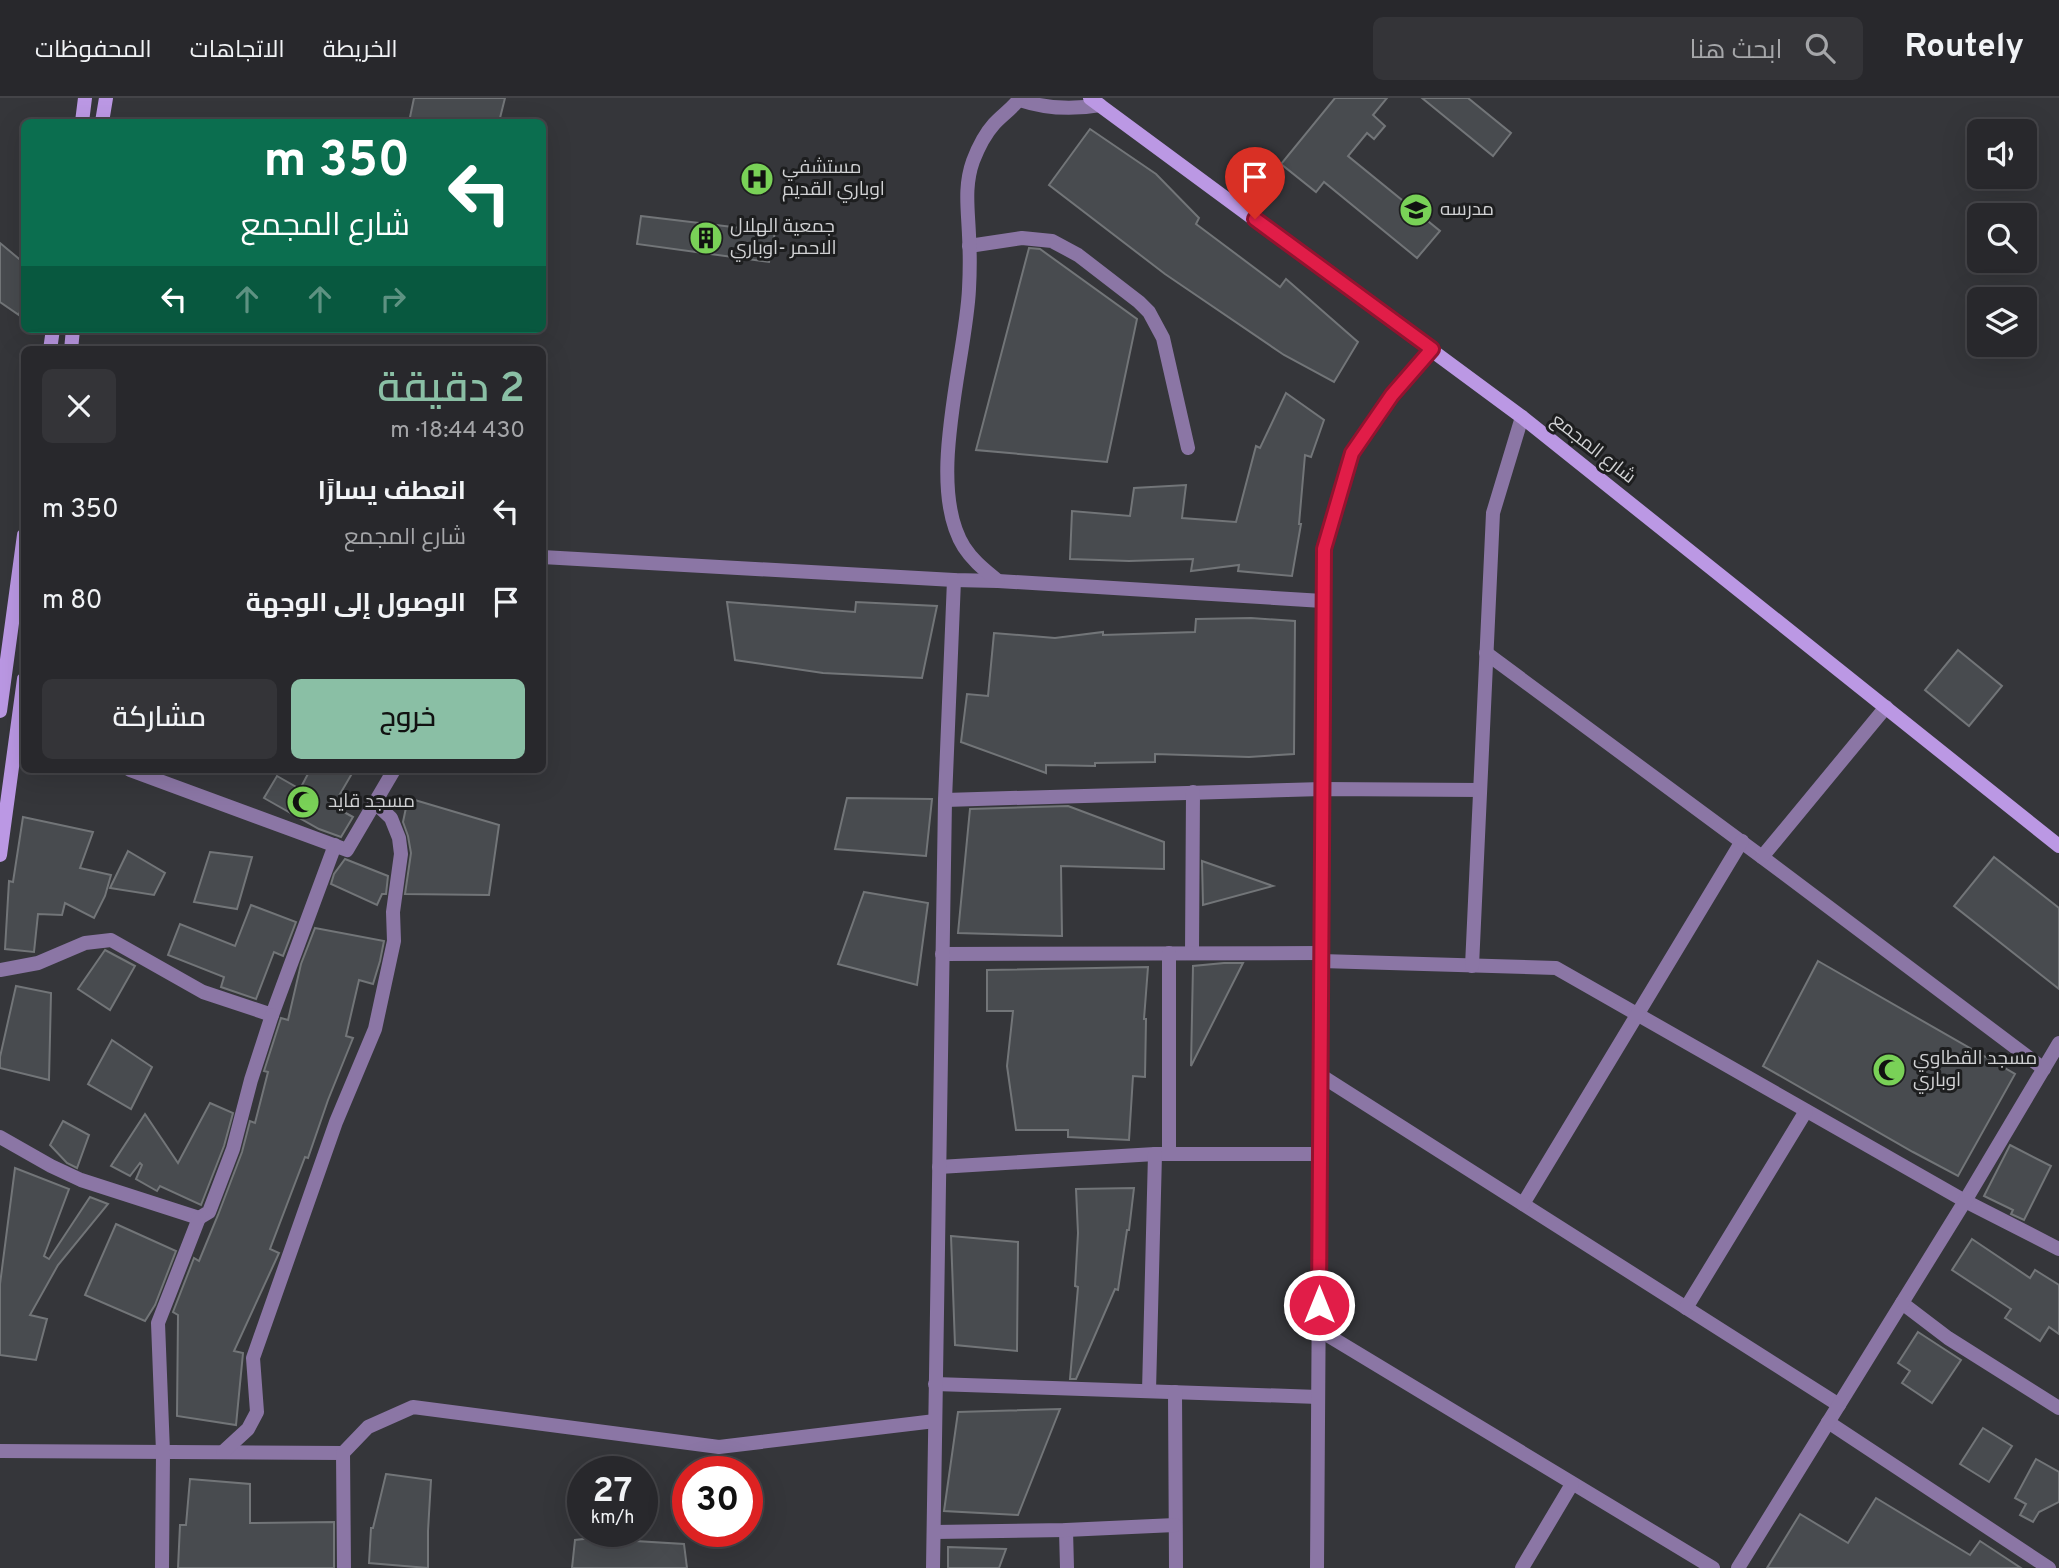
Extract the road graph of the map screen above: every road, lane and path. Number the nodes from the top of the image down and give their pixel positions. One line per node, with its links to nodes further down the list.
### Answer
1 (85, 98): 5 (street)
2 (106, 98): 6 (street)
3 (1020, 99): 4 (street); 7 (street)
4 (1095, 102): 8 (street, شارع المجمع)
5 (82, 119)
6 (102, 119)
7 (969, 246): 10 (street); 14 (street)
8 (1432, 349): 9 (street, شارع المجمع); 15 (street)
9 (1522, 417): 16 (street); 17 (street, شارع المجمع)
10 (1188, 448)
11 (21, 557): 18 (street)
12 (546, 557): 13 (street)
13 (954, 580): 14 (street); 25 (street)
14 (998, 581): 15 (street)
15 (1323, 601): 22 (street)
16 (1486, 653): 23 (street); 27 (street)
17 (1886, 707): 29 (street, شارع المجمع); 31 (street)
18 (0, 711)
19 (21, 730): 30 (street)
20 (139, 773): 28 (street)
21 (392, 773): 26 (street)
22 (1322, 789): 23 (street); 24 (street); 35 (street)
23 (1480, 790): 36 (street)
24 (1193, 792): 25 (street); 33 (street)
25 (946, 800): 34 (street)
26 (375, 803): 28 (street); 65 (street)
27 (1742, 841): 31 (street); 39 (street)
28 (335, 845): 38 (street)
29 (2059, 846)
30 (0, 855)
31 (1762, 857): 41 (street)
32 (1169, 953): 33 (street); 34 (street); 45 (street)
33 (1192, 953): 35 (street)
34 (943, 954): 47 (street)
35 (1321, 957): 36 (street); 42 (street)
36 (1472, 966): 39 (street)
37 (0, 970): 38 (street)
38 (272, 1015): 50 (street)
39 (1637, 1015): 43 (street); 49 (street)
40 (2059, 1043): 41 (street)
41 (2044, 1069): 48 (street)
42 (1320, 1075): 46 (street); 49 (street)
43 (1806, 1111): 48 (street); 53 (street)
44 (0, 1137): 50 (street)
45 (1162, 1154): 46 (street); 47 (street); 56 (street)
46 (1320, 1154): 54 (street)
47 (939, 1167): 55 (street)
48 (1965, 1201): 51 (street); 52 (street)
49 (1523, 1204): 53 (street)
50 (199, 1218): 64 (street)
51 (2059, 1249)
52 (1902, 1303): 59 (street); 60 (street)
53 (1686, 1308): 59 (street)
54 (1319, 1330): 58 (street); 67 (street)
55 (935, 1384): 56 (street); 61 (street)
56 (1149, 1391): 57 (street)
57 (1175, 1392): 58 (street); 68 (street)
58 (1318, 1397): 76 (street)
59 (1839, 1405): 62 (street)
60 (2059, 1408)
61 (935, 1420): 66 (street); 70 (street)
62 (1828, 1422): 79 (street); 80 (street)
63 (0, 1451): 64 (street)
64 (163, 1452): 65 (street); 71 (street)
65 (223, 1452): 66 (street)
66 (343, 1453): 72 (street)
67 (1573, 1483): 77 (street); 78 (street)
68 (1175, 1525): 69 (street); 75 (street)
69 (1066, 1530): 70 (street); 74 (street)
70 (934, 1532): 73 (street)
71 (162, 1568)
72 (344, 1568)
73 (933, 1568)
74 (1067, 1568)
75 (1176, 1568)
76 (1317, 1568)
77 (1522, 1568)
78 (1713, 1568)
79 (1738, 1568)
80 (2049, 1568)

